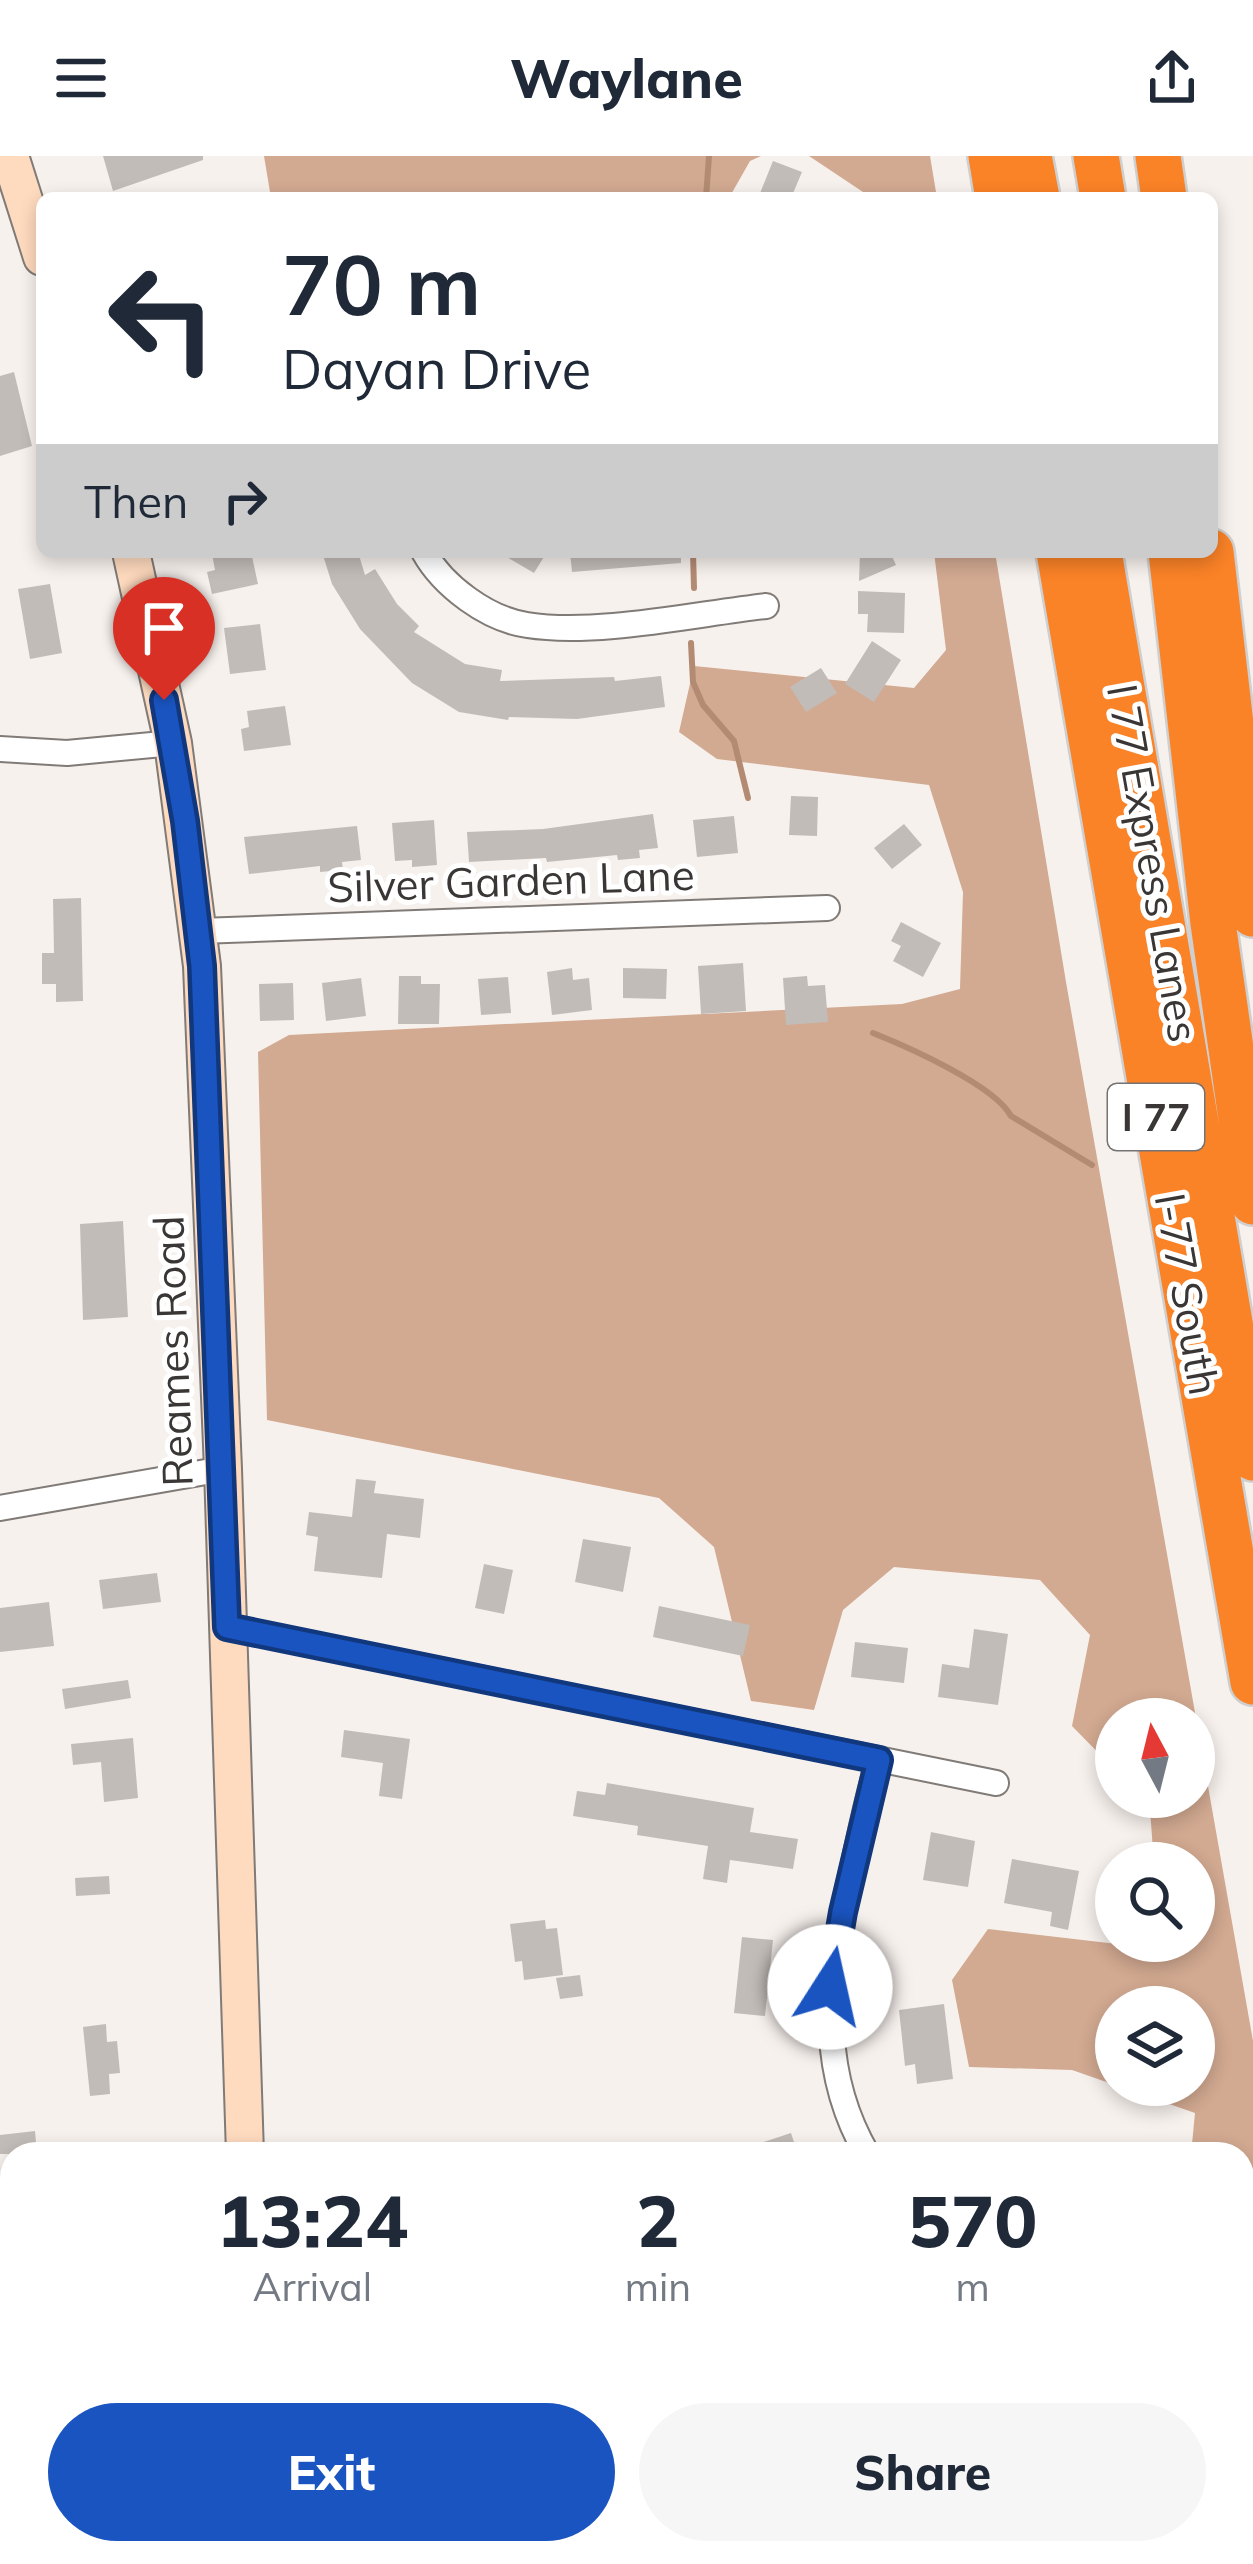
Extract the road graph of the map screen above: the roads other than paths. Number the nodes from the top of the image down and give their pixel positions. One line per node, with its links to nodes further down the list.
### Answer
1 (10, 156): 14 (main road)
2 (991, 156): 8 (highway)
3 (1029, 156): 9 (highway)
4 (1054, 156): 10 (highway)
5 (1096, 156): 11 (highway)
6 (1117, 156): 12 (highway)
7 (1158, 156): 13 (highway)
8 (997, 192)
9 (1036, 192)
10 (1059, 192)
11 (1101, 192)
12 (1123, 192)
13 (1164, 192)
14 (36, 238)
15 (132, 558): 22 (main road, Reames Road)
16 (429, 558): 21 (street)
17 (1060, 558): 32 (highway, I-77 South / I 77)
18 (1100, 558): 28 (highway, I 77 Express Lanes / I 77)
19 (1172, 558): 27 (highway, I 77 Express Lanes / I 77)
20 (1212, 558): 25 (highway)
21 (766, 606)
22 (173, 743): 23 (street); 26 (main road, Reames Road)
23 (0, 748)
24 (826, 908): 26 (street, Silver Garden Lane)
25 (1253, 914)
26 (199, 931): 29 (main road, Reames Road)
27 (1253, 1202)
28 (1253, 1458)
29 (223, 1469): 30 (street); 31 (main road, Reames Road)
30 (0, 1508)
31 (227, 1627): 33 (street); 35 (main road, Reames Road)
32 (1253, 1682)
33 (879, 1760): 34 (street); 36 (street)
34 (996, 1783)
35 (245, 2142)
36 (861, 2142)

